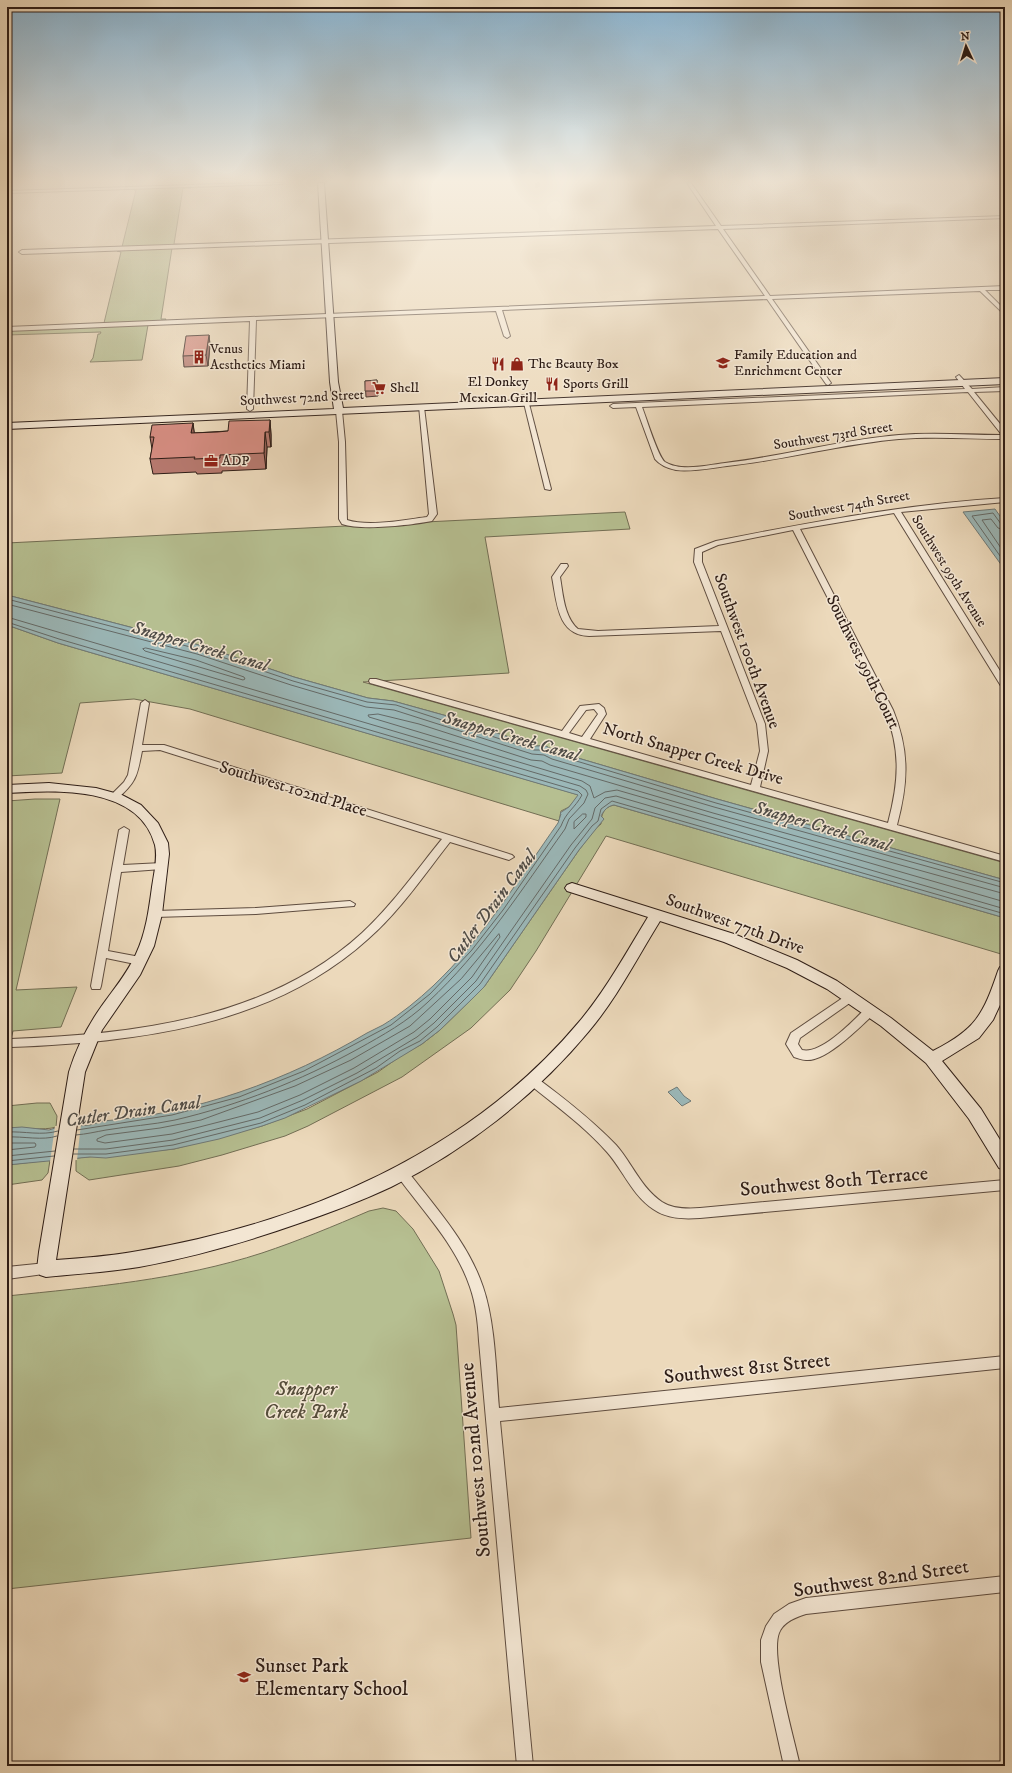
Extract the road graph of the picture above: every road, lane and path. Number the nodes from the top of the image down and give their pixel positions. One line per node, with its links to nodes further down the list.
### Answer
1 (327, 266): 8 (street)
2 (747, 266): 5 (street)
3 (1005, 288): 4 (street)
4 (980, 289): 5 (street); 7 (street)
5 (769, 298): 6 (street); 15 (street)
6 (498, 308): 8 (street); 11 (street)
7 (1005, 313)
8 (330, 315): 9 (street); 22 (street)
9 (253, 318): 10 (street); 23 (street)
10 (7, 329)
11 (507, 336)
12 (1005, 375): 13 (street, Southwest 72nd Street)
13 (961, 380): 14 (street, Southwest 72nd Street); 15 (street, Southwest 72nd Street); 17 (street)
14 (1005, 381)
15 (830, 385): 18 (street, Southwest 72nd Street)
16 (1005, 389): 17 (street, Southwest 72nd Street)
17 (970, 390): 18 (street, Southwest 72nd Street); 28 (street)
18 (636, 398): 19 (street, Southwest 72nd Street); 20 (street, Southwest 72nd Street); 29 (street, Southwest 73rd Street)
19 (525, 399): 21 (street, Southwest 72nd Street); 22 (street, Southwest 72nd Street); 30 (street)
20 (613, 406)
21 (421, 407): 22 (street, Southwest 72nd Street); 22 (street)
22 (339, 408): 23 (street, Southwest 72nd Street); 26 (street, Southwest 72nd Street)
23 (250, 409): 24 (street, Southwest 72nd Street)
24 (122, 414): 25 (street, Southwest 72nd Street); 26 (street)
25 (7, 419)
26 (93, 422): 27 (street, Southwest 72nd Street)
27 (7, 426)
28 (1005, 434)
29 (1005, 437)
30 (548, 489)
31 (1005, 500): 32 (street, Southwest 74th Street)
32 (896, 510): 33 (street, Southwest 74th Street); 38 (street, Southwest 99th Avenue)
33 (796, 528): 34 (street, Southwest 74th Street); 46 (street, Southwest 99th Court)
34 (699, 549): 36 (street, Southwest 100th Avenue)
35 (564, 566): 36 (street)
36 (724, 628): 43 (street, Southwest 100th Avenue)
37 (373, 681): 40 (street, North Snapper Creek Drive)
38 (1005, 686)
39 (145, 703): 42 (street)
40 (564, 734): 41 (street, North Snapper Creek Drive); 41 (street)
41 (585, 740): 43 (street, North Snapper Creek Drive)
42 (138, 748): 45 (street); 48 (street, Southwest 102nd Place)
43 (755, 788): 46 (street, North Snapper Creek Drive)
44 (7, 789): 45 (street)
45 (114, 797): 51 (street)
46 (892, 826): 50 (street, North Snapper Creek Drive)
47 (124, 830): 52 (street)
48 (448, 838): 49 (street, Southwest 102nd Place); 63 (street)
49 (509, 857)
50 (1005, 859)
51 (162, 866): 52 (street); 55 (street)
52 (118, 869): 57 (street)
53 (572, 888): 56 (street, Southwest 77th Drive)
54 (350, 904): 55 (street)
55 (156, 914): 58 (street)
56 (656, 915): 61 (street, Southwest 77th Drive); 66 (street)
57 (103, 954): 58 (street); 60 (street)
58 (140, 961): 63 (street)
59 (1005, 971): 65 (street)
60 (96, 986)
61 (850, 997): 62 (street, Southwest 77th Drive); 62 (street)
62 (870, 1011): 65 (street, Southwest 77th Drive)
63 (90, 1040): 64 (street); 70 (street)
64 (11, 1043)
65 (932, 1059): 67 (street)
66 (533, 1081): 68 (street); 69 (street, Southwest 80th Terrace)
67 (1005, 1163)
68 (402, 1173): 70 (street); 73 (street, Southwest 102nd Avenue)
69 (1005, 1185)
70 (46, 1269): 71 (street)
71 (7, 1273)
72 (1005, 1362): 73 (street, Southwest 81st Street)
73 (492, 1415): 75 (street, Southwest 102nd Avenue)
74 (1005, 1584): 76 (street, Southwest 82nd Street)
75 (525, 1766)
76 (792, 1766)

